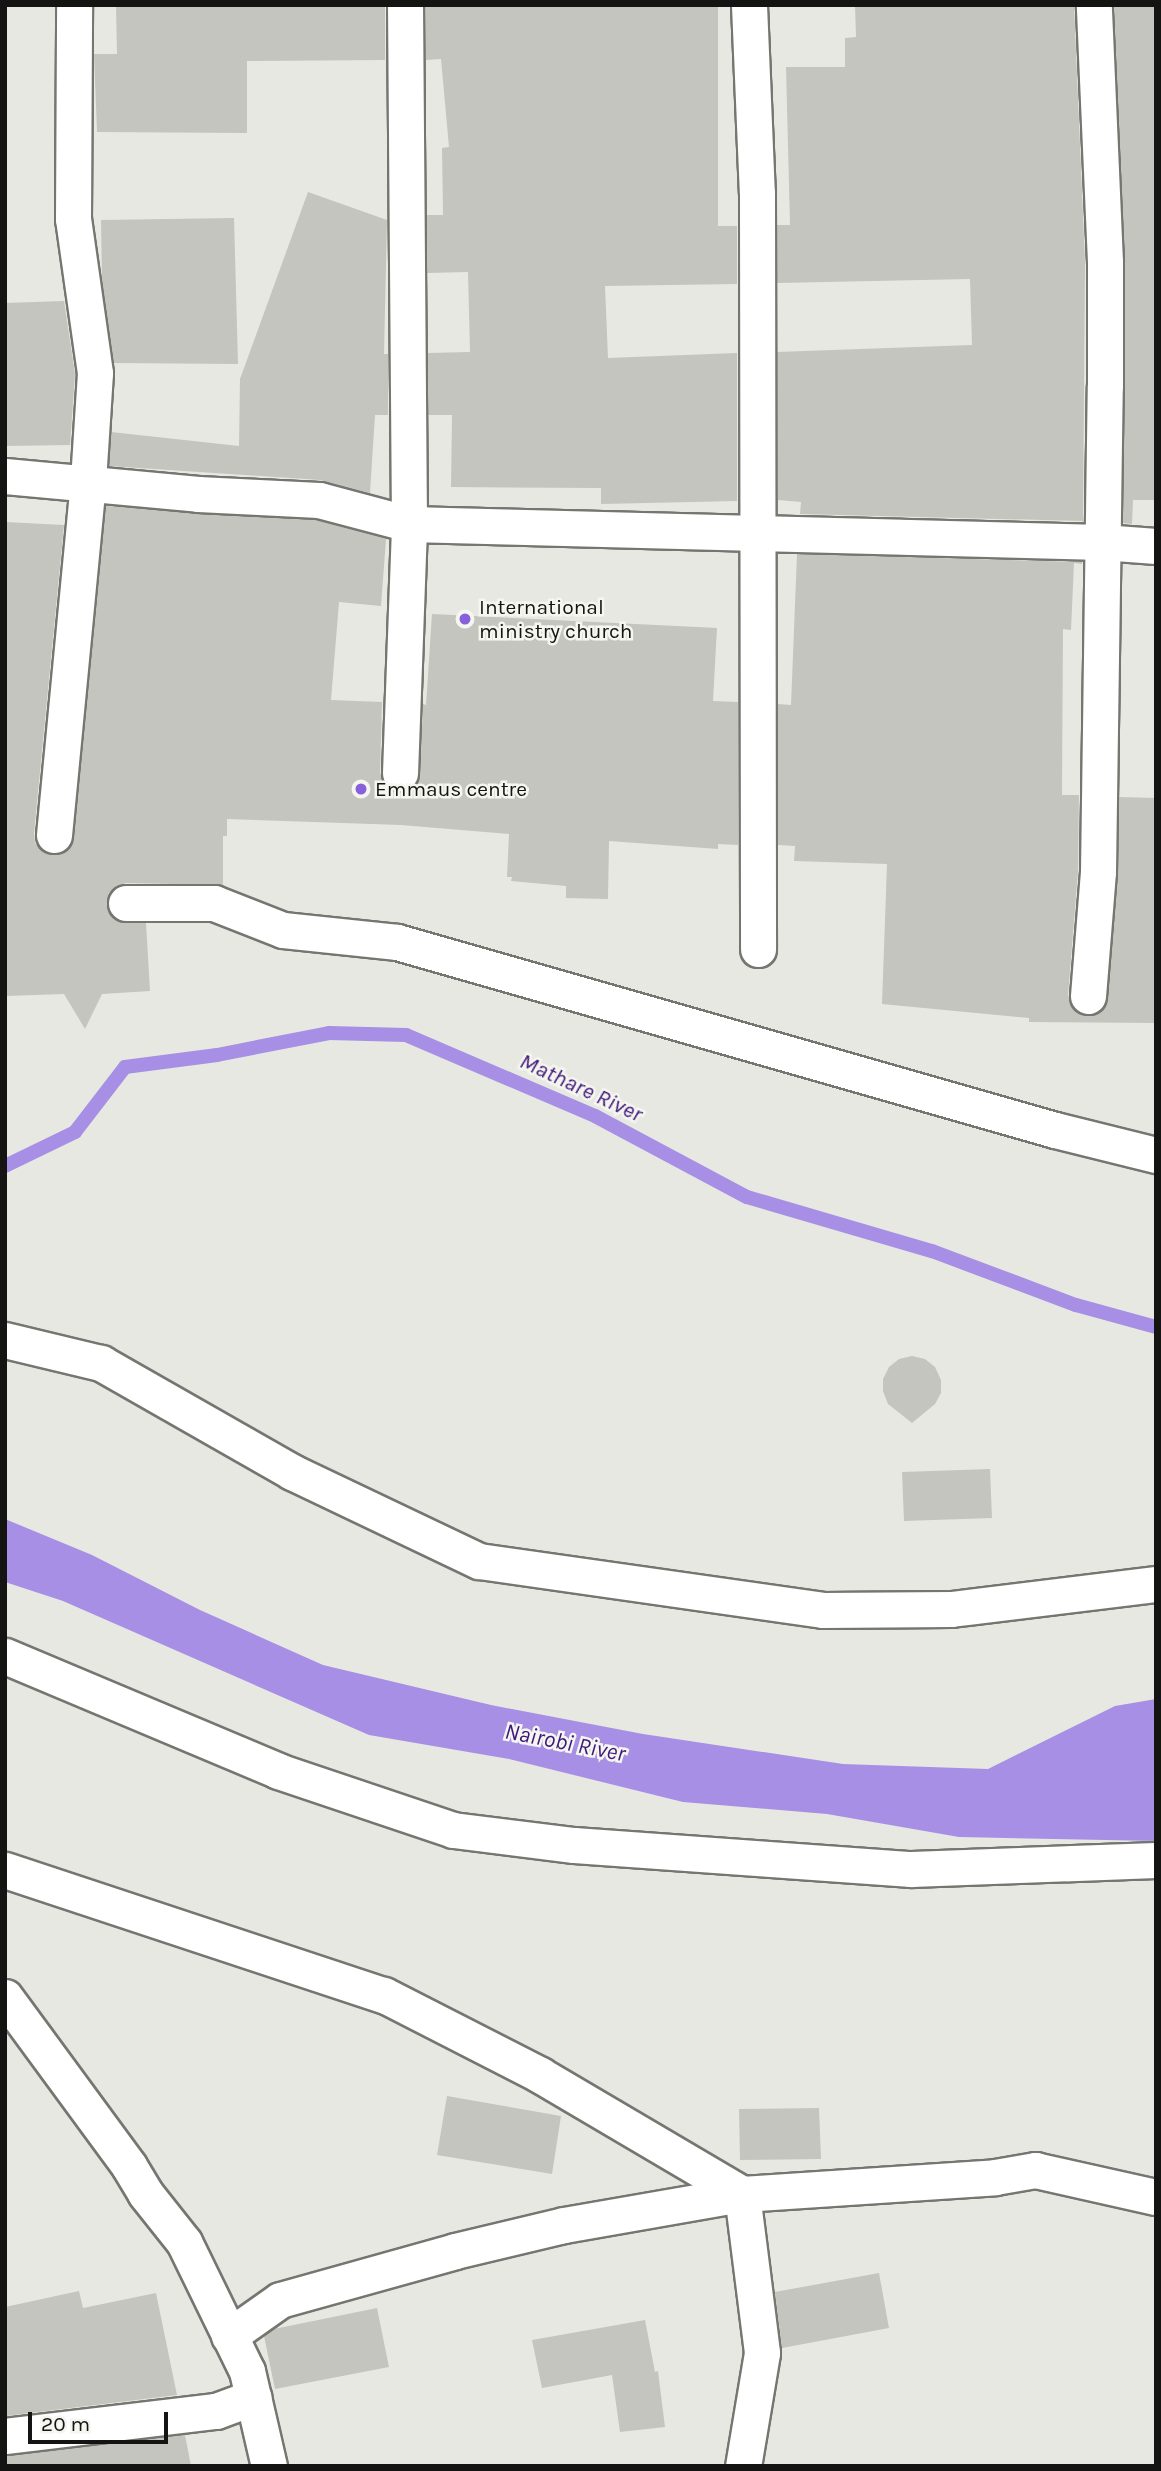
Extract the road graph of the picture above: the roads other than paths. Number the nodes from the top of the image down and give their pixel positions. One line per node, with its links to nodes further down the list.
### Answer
1 (74, 5): 6 (street)
2 (405, 5): 7 (street)
3 (749, 5): 8 (street)
4 (1094, 5): 9 (street)
5 (5, 475): 6 (street)
6 (88, 481): 7 (street); 12 (street)
7 (410, 524): 8 (street); 11 (street)
8 (757, 534): 9 (street); 14 (street)
9 (1102, 542): 10 (street); 15 (street)
10 (1156, 546)
11 (400, 773)
12 (54, 835)
13 (126, 903): 16 (street)
14 (758, 949)
15 (1088, 996)
16 (1156, 1155)
17 (5, 1340): 18 (street)
18 (1156, 1584)
19 (5, 1656): 20 (street)
20 (1156, 1860)
21 (5, 1870): 23 (street)
22 (5, 1997): 25 (street)
23 (742, 2194): 24 (street); 25 (street); 29 (street)
24 (1156, 2197)
25 (229, 2336): 26 (street)
26 (254, 2397): 27 (street); 28 (street)
27 (5, 2436)
28 (269, 2466)
29 (743, 2466)

